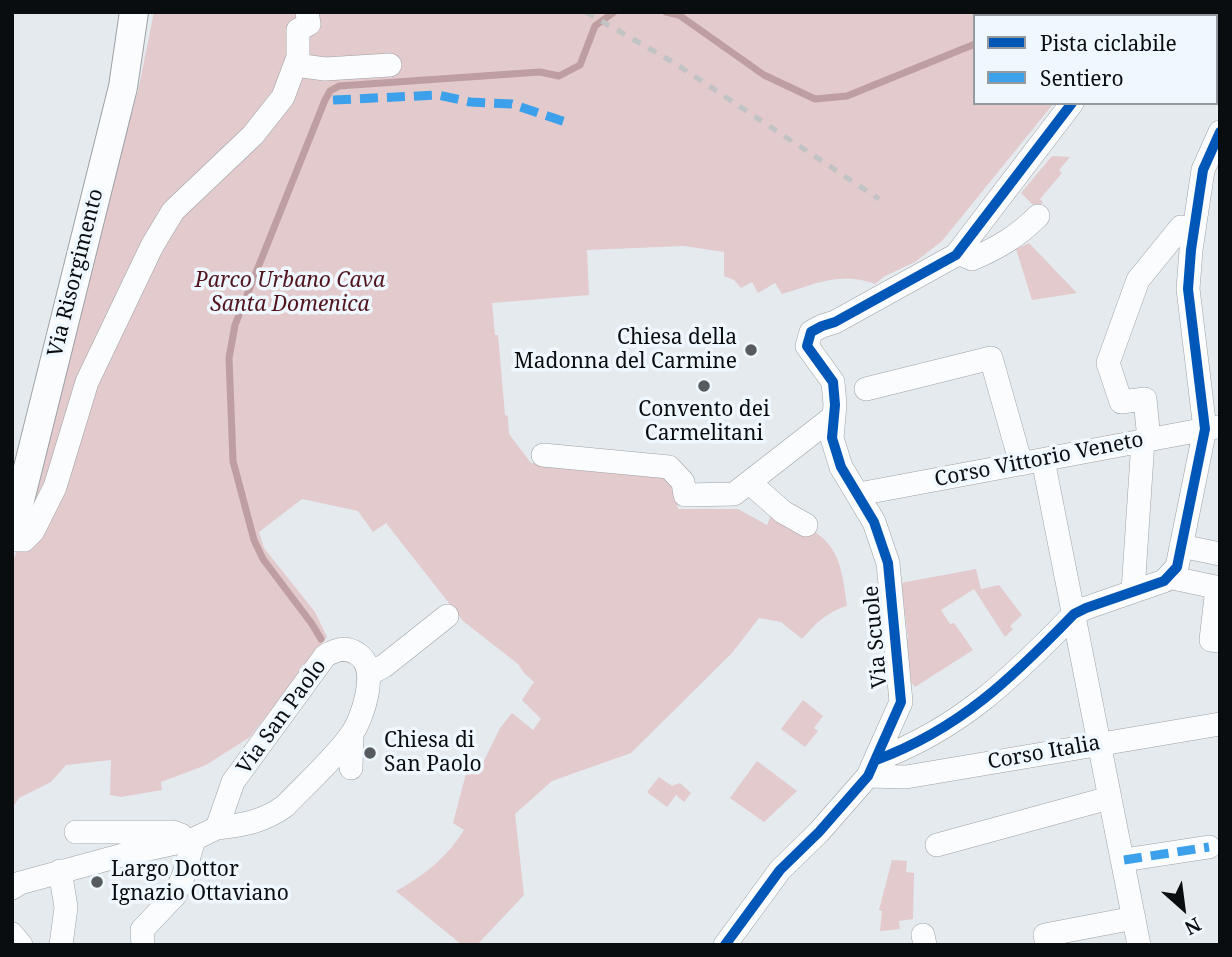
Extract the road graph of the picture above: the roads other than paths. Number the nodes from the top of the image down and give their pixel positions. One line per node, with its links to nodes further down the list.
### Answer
1 (134, 12): 19 (main road, Via Risorgimento)
2 (307, 12): 3 (street)
3 (296, 65): 4 (street); 20 (street)
4 (390, 65)
5 (1070, 105): 9 (street)
6 (1220, 132): 12 (street)
7 (1038, 216): 9 (street)
8 (1181, 227): 13 (street)
9 (956, 256): 11 (street, Via Scuole)
10 (866, 389): 15 (street)
11 (833, 417): 16 (street); 17 (street, Via Scuole)
12 (1212, 428): 13 (street, Corso Vittorio Veneto); 21 (street)
13 (1146, 440): 15 (street, Corso Vittorio Veneto); 25 (street)
14 (542, 455): 16 (street)
15 (1032, 462): 17 (street, Corso Vittorio Veneto); 26 (street)
16 (742, 489): 18 (street)
17 (859, 494): 34 (street, Via Scuole)
18 (806, 525)
19 (12, 532)
20 (12, 540)
21 (1181, 546): 22 (street); 23 (street)
22 (1220, 554)
23 (1168, 577): 24 (street); 25 (street)
24 (1218, 588): 28 (street)
25 (1133, 591): 26 (street)
26 (1074, 614): 32 (street); 34 (street)
27 (447, 616): 29 (street)
28 (1220, 641)
29 (369, 674): 31 (street); 36 (street, Via San Paolo)
30 (1220, 724): 32 (street, Corso Italia)
31 (352, 734): 33 (street); 36 (street)
32 (1098, 744): 34 (street, Corso Italia); 35 (street)
33 (351, 768)
34 (872, 768): 50 (street)
35 (1110, 798): 39 (street); 41 (street)
36 (217, 828): 38 (street)
37 (76, 832): 38 (street)
38 (194, 839): 43 (street); 49 (street)
39 (937, 845)
40 (1209, 847): 41 (street)
41 (1124, 860): 45 (street)
42 (12, 869): 43 (street)
43 (60, 871): 44 (street); 48 (street)
44 (12, 888)
45 (1134, 918): 51 (street); 52 (street)
46 (12, 934): 47 (street)
47 (21, 945)
48 (61, 945)
49 (143, 945)
50 (724, 945)
51 (1047, 945)
52 (1139, 945)

